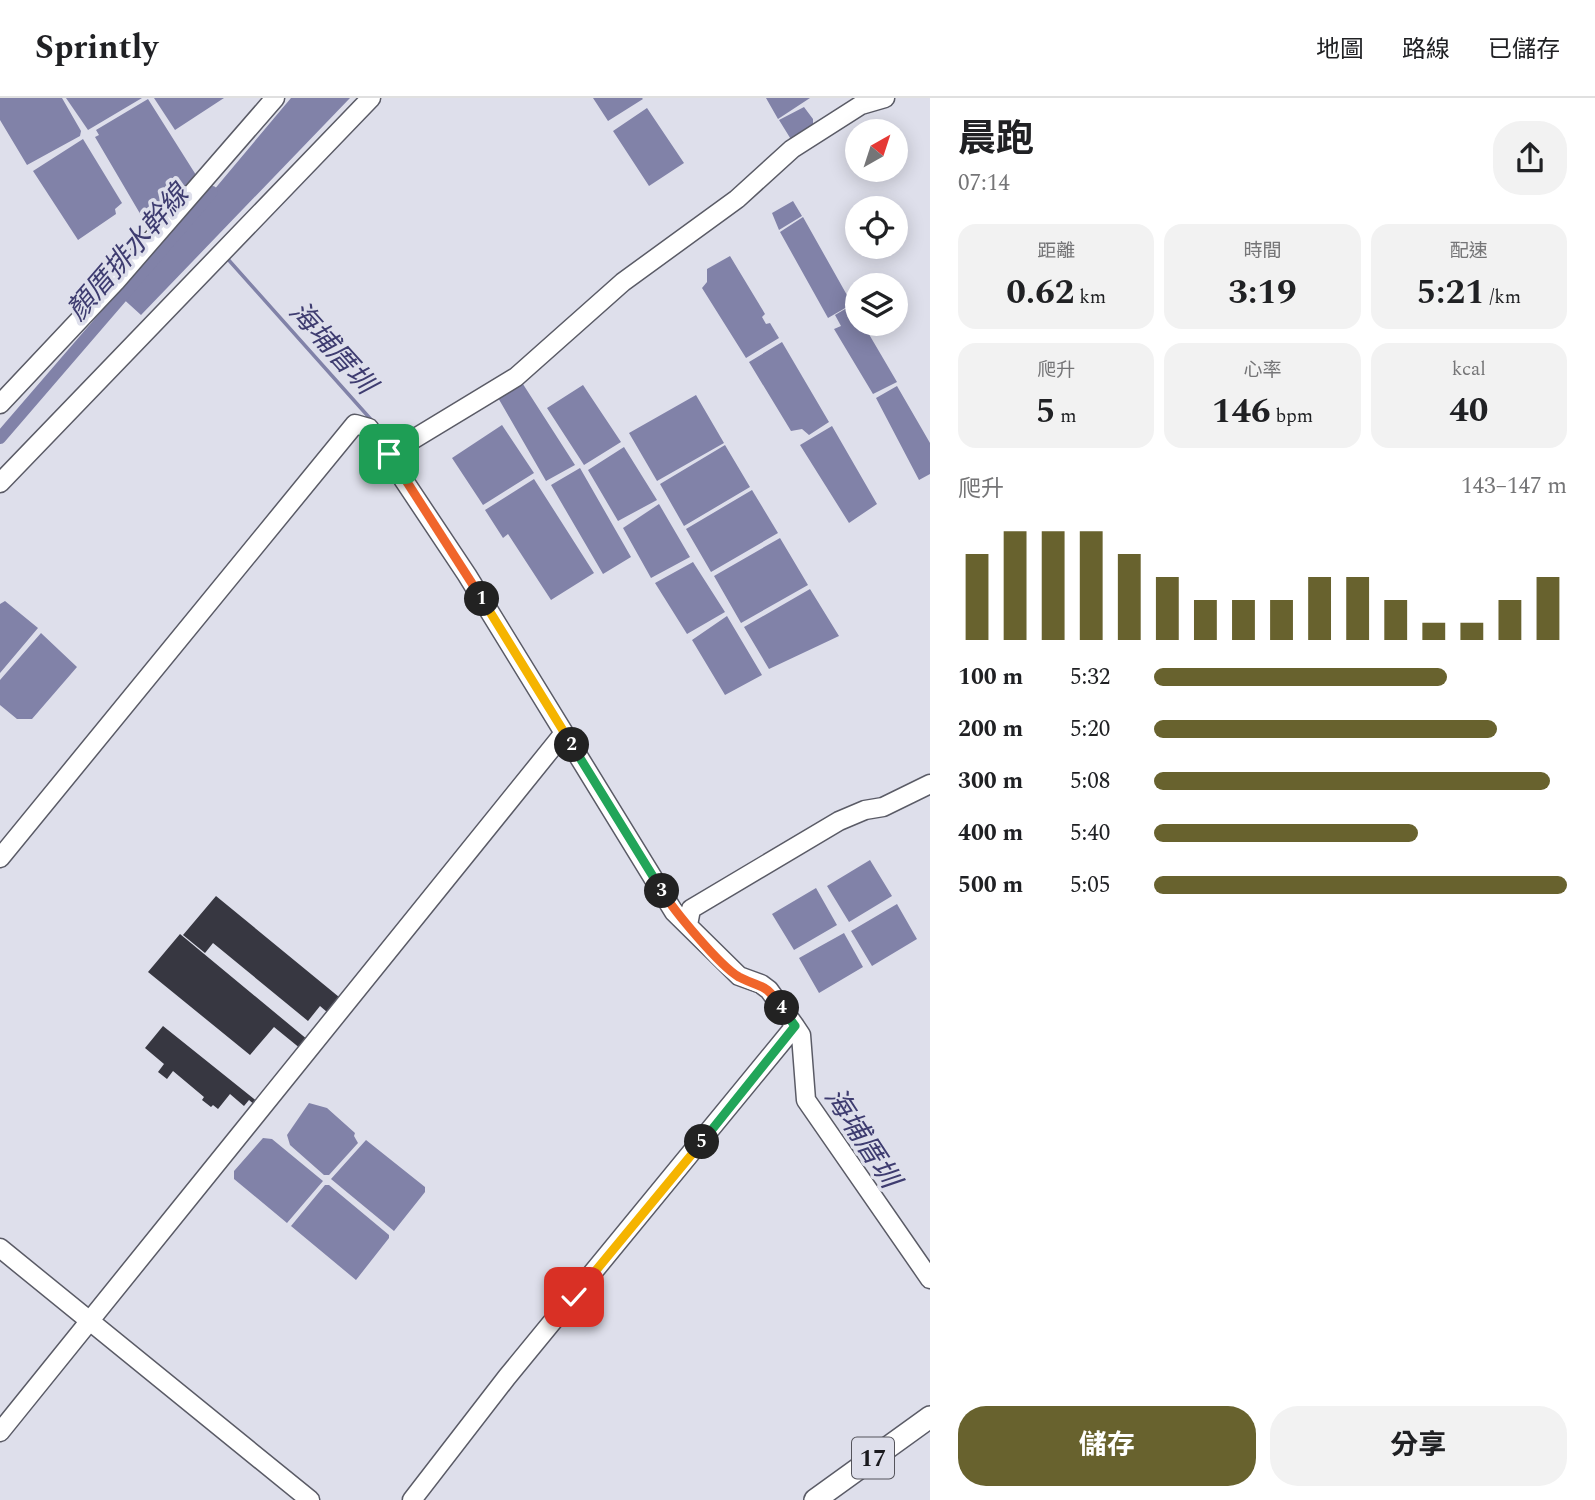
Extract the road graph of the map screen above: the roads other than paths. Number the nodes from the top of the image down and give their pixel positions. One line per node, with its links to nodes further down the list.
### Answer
1 (275, 98): 4 (street)
2 (371, 98): 6 (street)
3 (885, 98): 5 (street)
4 (0, 404)
5 (389, 454): 7 (street); 9 (street)
6 (0, 483)
7 (564, 733): 10 (street); 14 (street)
8 (930, 784): 10 (street)
9 (0, 858)
10 (688, 925): 11 (street)
11 (795, 1026): 13 (street); 19 (street)
12 (0, 1248): 14 (street)
13 (930, 1279)
14 (89, 1321): 16 (street); 18 (street)
15 (930, 1417): 20 (main road, 17)
16 (0, 1432)
17 (930, 1434): 21 (main road, 17)
18 (310, 1500)
19 (412, 1500)
20 (815, 1500)
21 (837, 1500)

